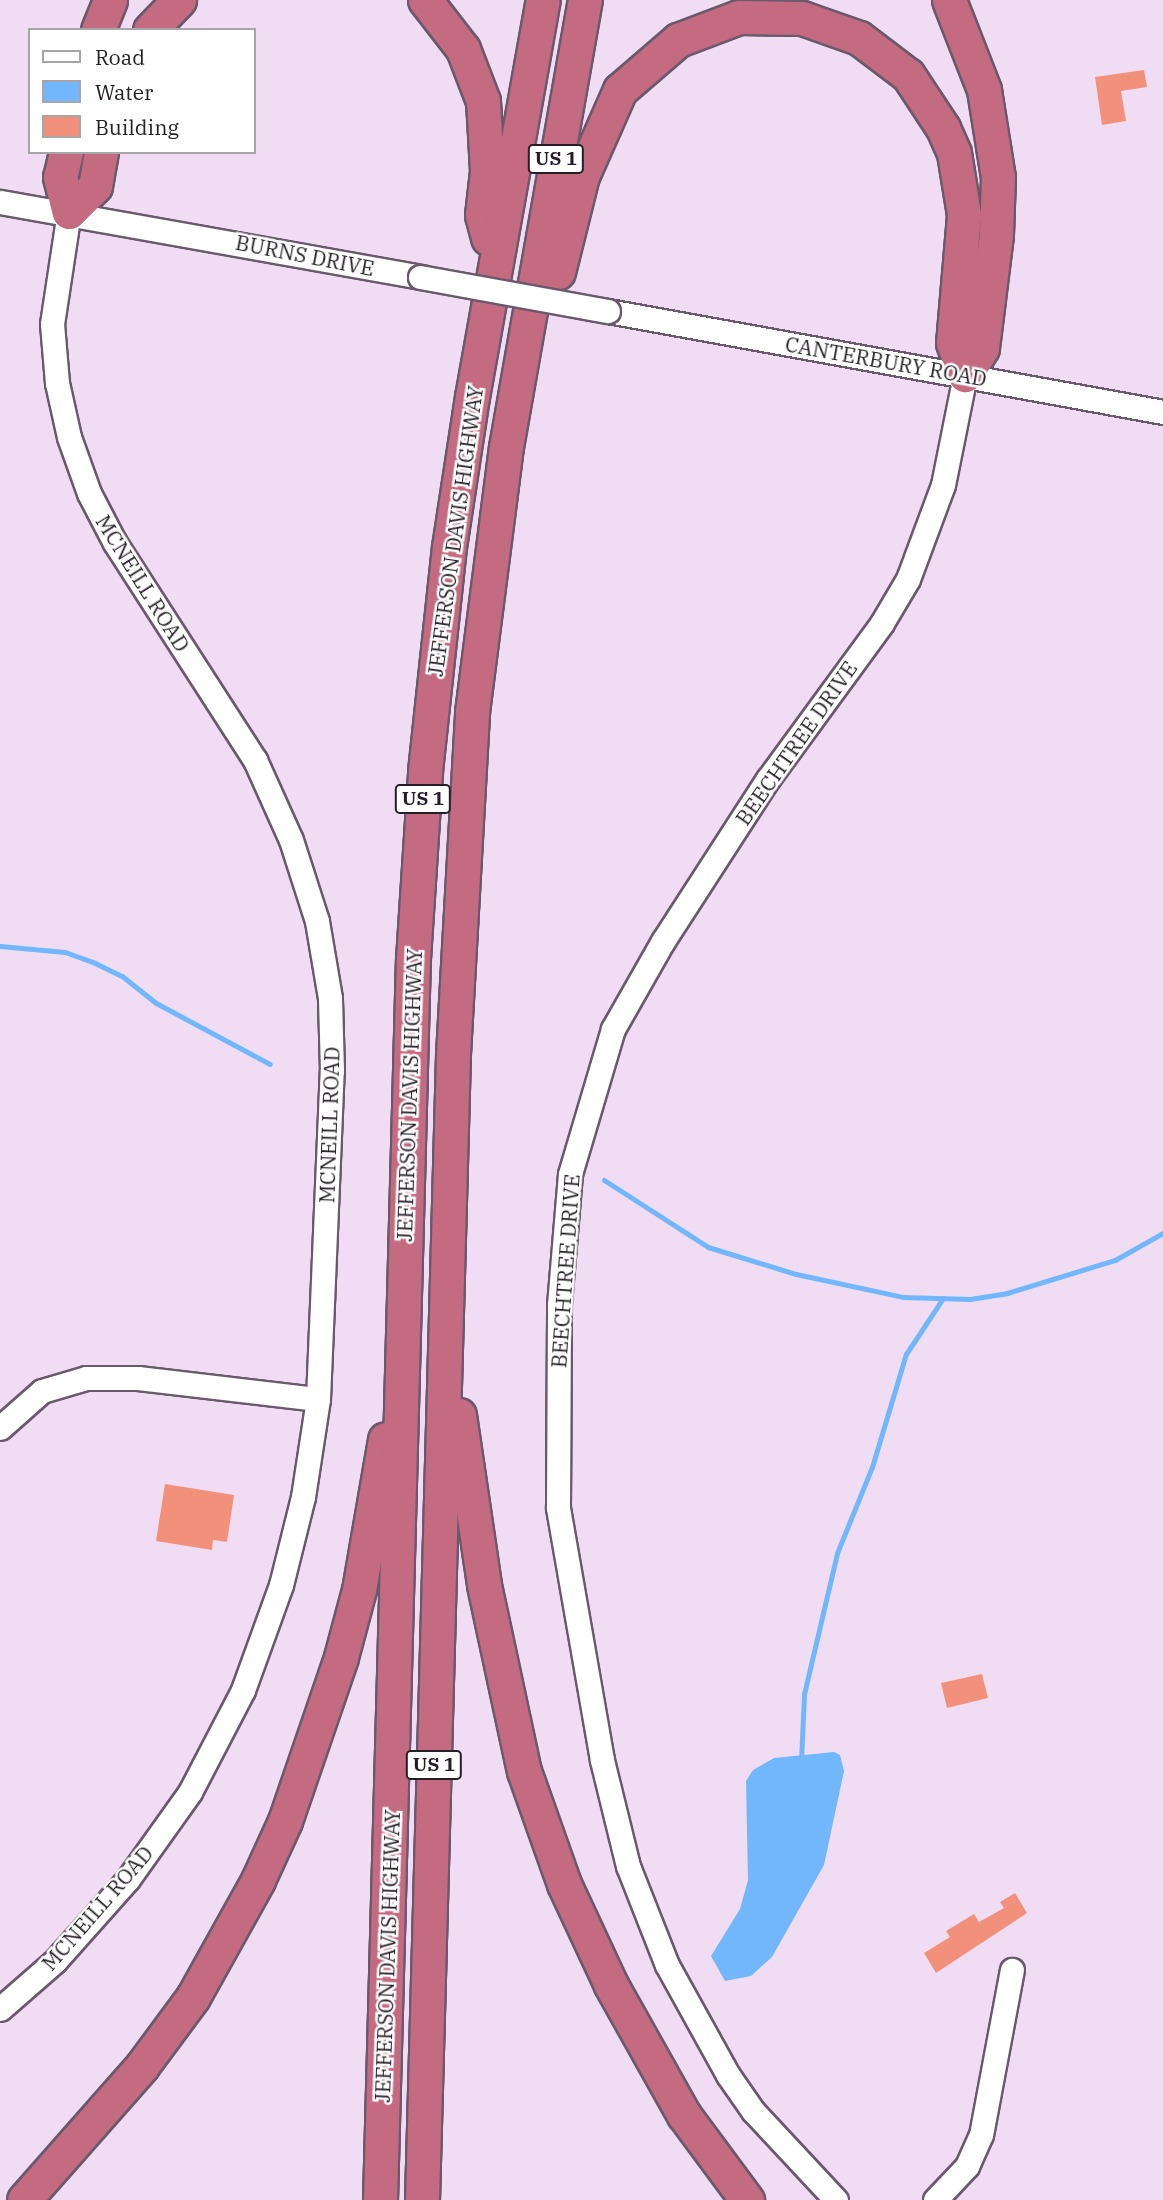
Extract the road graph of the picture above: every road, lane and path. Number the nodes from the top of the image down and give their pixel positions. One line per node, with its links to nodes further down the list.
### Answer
1 (110, 0): 7 (highway)
2 (179, 0): 8 (highway)
3 (425, 0): 13 (highway)
4 (543, 0): 13 (highway, JEFFERSON DAVIS HIGHWAY / US 1)
5 (585, 0): 15 (highway, JEFFERSON DAVIS HIGHWAY / US 1)
6 (948, 0): 16 (highway)
7 (99, 28)
8 (152, 28)
9 (66, 154): 12 (highway)
10 (101, 154): 12 (highway)
11 (0, 202): 12 (street, BURNS DRIVE)
12 (69, 212): 14 (street, BURNS DRIVE, bridge); 20 (street, MCNEILL ROAD)
13 (495, 267): 19 (highway, JEFFERSON DAVIS HIGHWAY / US 1)
14 (608, 311): 16 (street, CANTERBURY ROAD)
15 (528, 318): 16 (highway); 18 (highway, JEFFERSON DAVIS HIGHWAY / US 1)
16 (965, 375): 17 (street, CANTERBURY ROAD); 28 (street, BEECHTREE DRIVE)
17 (1163, 412)
18 (446, 1330): 26 (highway, JEFFERSON DAVIS HIGHWAY / US 1); 27 (highway)
19 (404, 1337): 24 (highway); 25 (highway, JEFFERSON DAVIS HIGHWAY / US 1)
20 (318, 1399): 21 (street); 23 (street, MCNEILL ROAD)
21 (0, 1428)
22 (1012, 1970): 29 (street)
23 (0, 2009)
24 (24, 2200)
25 (380, 2200)
26 (422, 2200)
27 (747, 2200)
28 (836, 2200)
29 (935, 2200)

